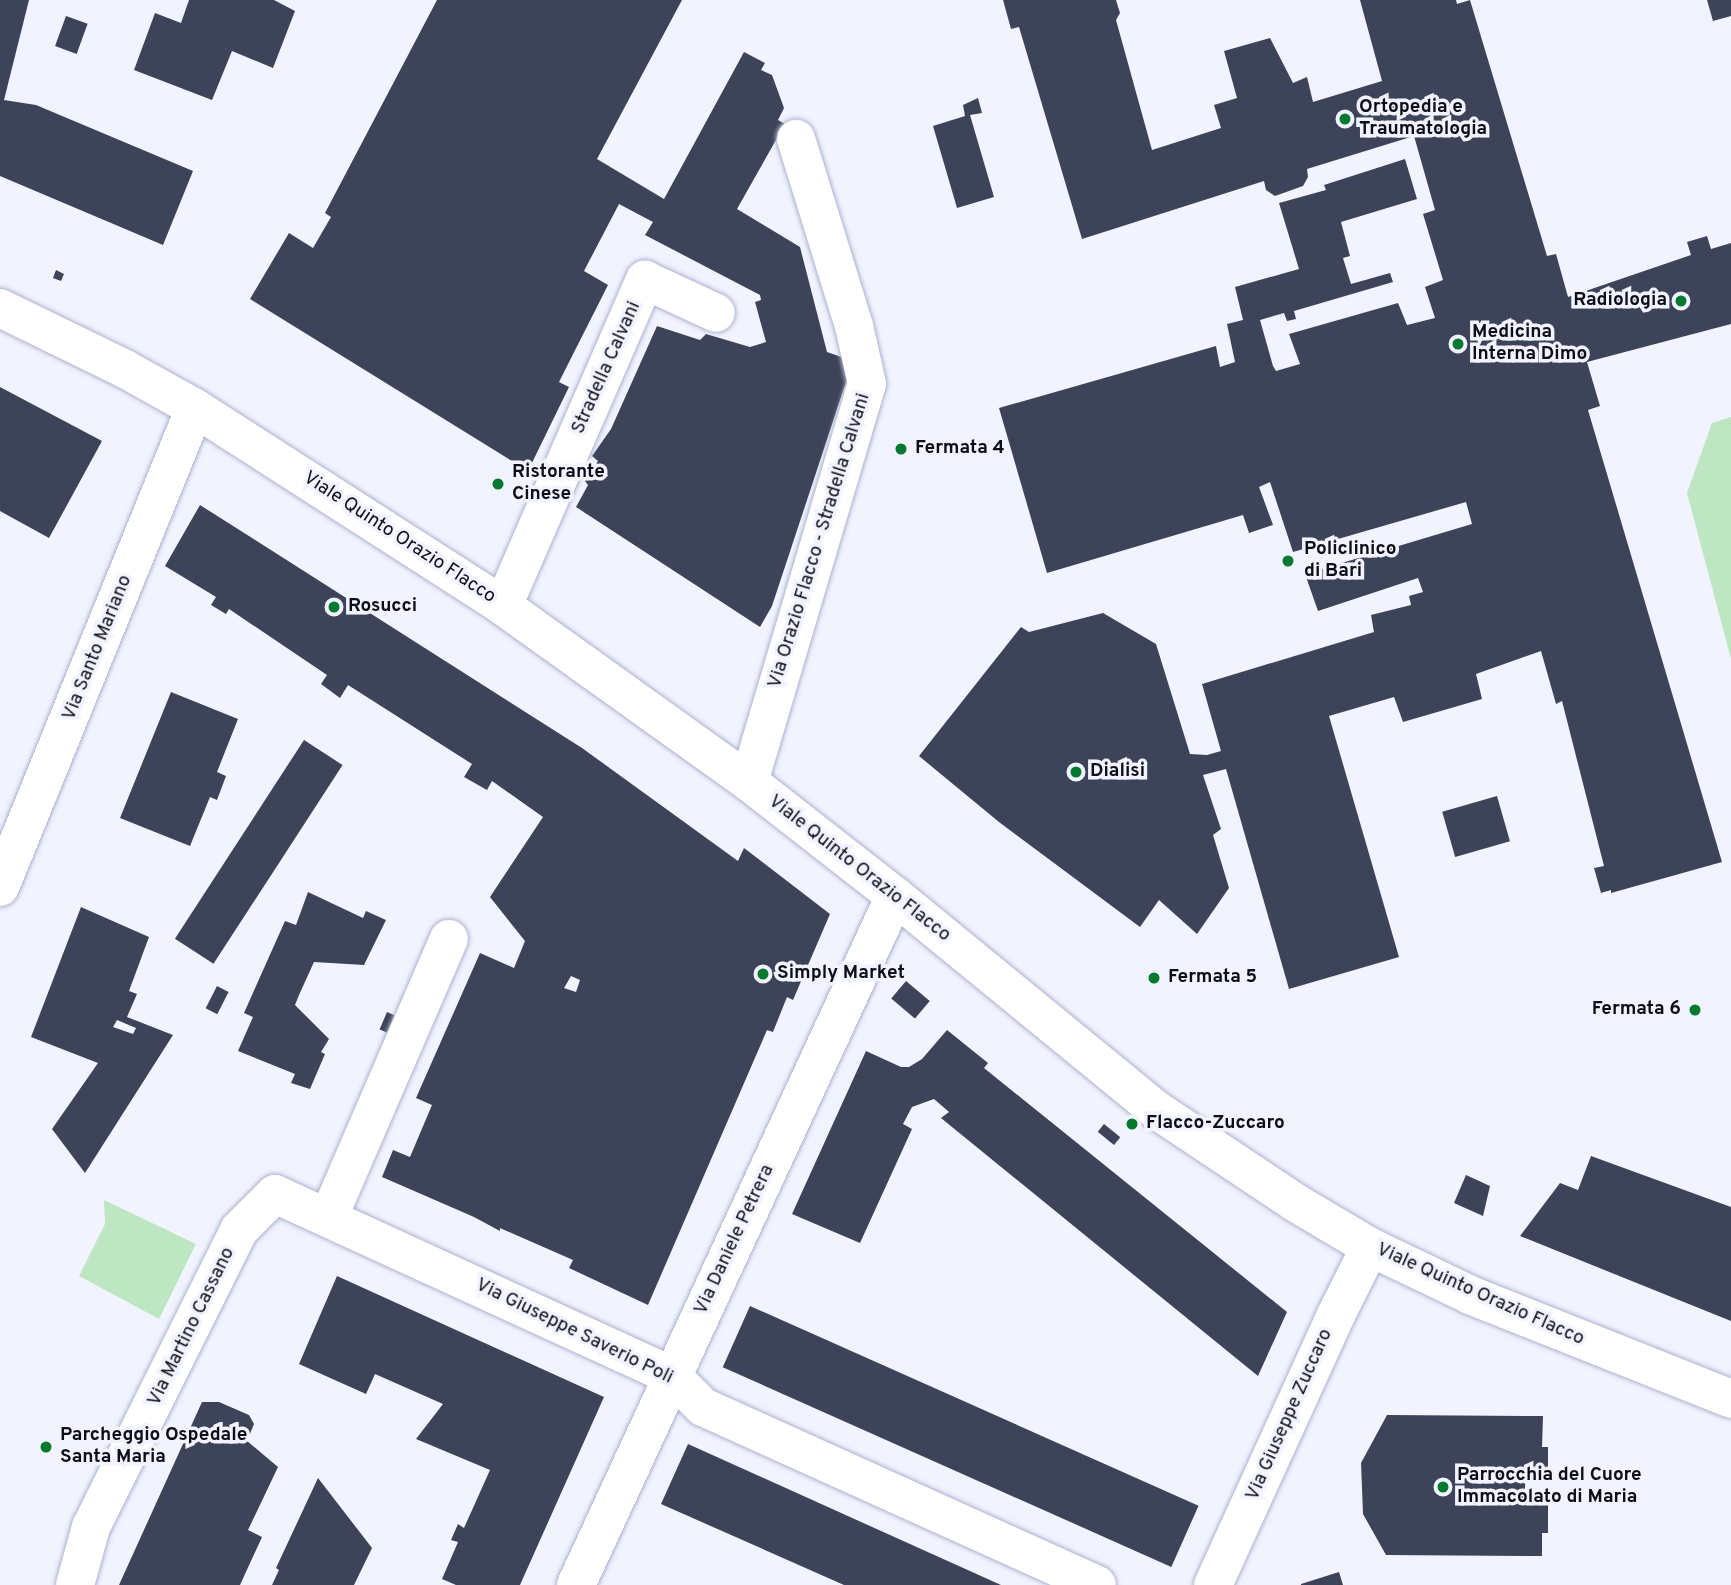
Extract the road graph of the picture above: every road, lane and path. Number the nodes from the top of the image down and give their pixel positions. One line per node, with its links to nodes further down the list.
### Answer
1 (796, 139): 6 (street, Via Orazio Flacco - Stradella Calvani)
2 (0, 308): 4 (street, Viale Quinto Orazio Flacco)
3 (716, 313): 5 (street, Stradella Calvani)
4 (195, 408): 5 (street, Viale Quinto Orazio Flacco); 7 (street, Via Santo Mariano)
5 (503, 606): 6 (street, Viale Quinto Orazio Flacco)
6 (749, 782): 8 (street, Viale Quinto Orazio Flacco)
7 (0, 887)
8 (895, 896): 12 (street, Viale Quinto Orazio Flacco); 13 (street, Via Daniele Petrera)
9 (449, 939): 11 (street)
10 (275, 1194): 11 (street, Via Giuseppe Saverio Poli); 15 (street, Via Martino Cassano)
11 (330, 1216): 13 (street, Via Giuseppe Saverio Poli)
12 (1370, 1247): 14 (street, Viale Quinto Orazio Flacco); 18 (street, Via Giuseppe Zuccaro)
13 (672, 1376): 16 (street, Via Daniele Petrera); 17 (street, Via Giuseppe Saverio Poli)
14 (1731, 1399)
15 (75, 1585)
16 (576, 1585)
17 (1097, 1585)
18 (1213, 1585)

